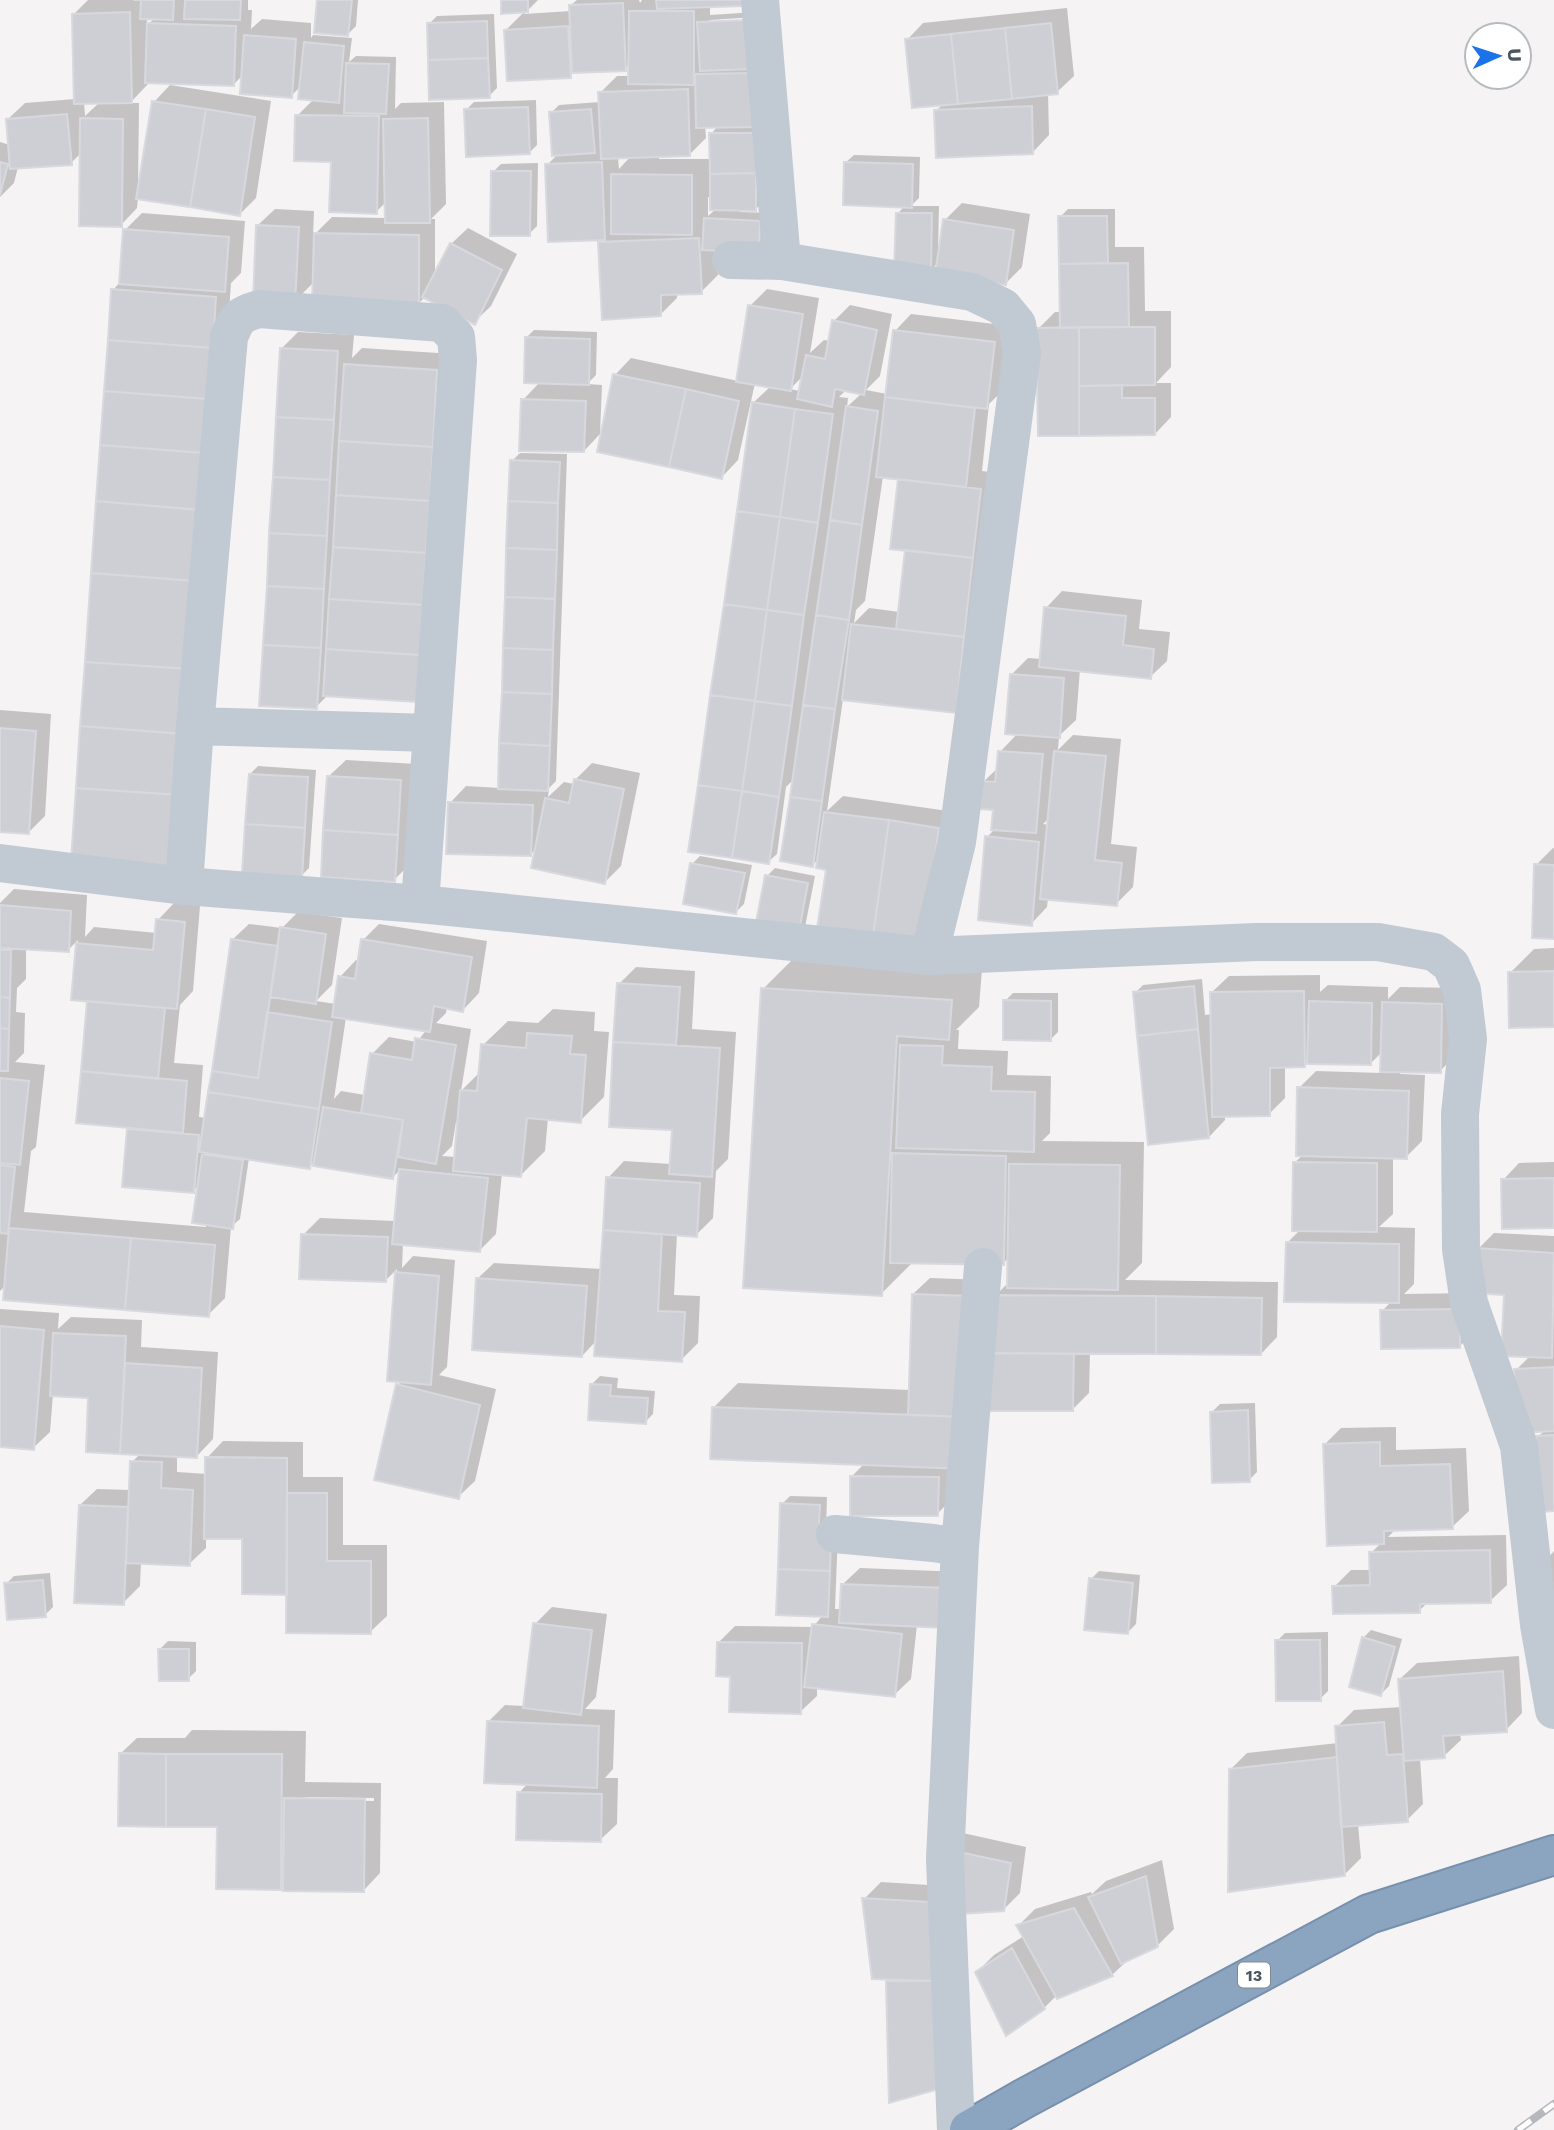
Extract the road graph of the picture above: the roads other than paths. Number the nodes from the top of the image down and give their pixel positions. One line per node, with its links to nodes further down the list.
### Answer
1 (760, 0): 3 (street)
2 (732, 260): 3 (street)
3 (782, 261): 9 (street)
4 (195, 726): 5 (street); 5 (street); 7 (street)
5 (430, 733): 8 (street)
6 (0, 863): 7 (street)
7 (184, 886): 8 (street)
8 (420, 904): 9 (street)
9 (929, 956): 13 (street)
10 (983, 1267): 12 (street)
11 (835, 1534): 12 (street)
12 (960, 1547): 15 (street)
13 (1554, 1710)
14 (1554, 1855): 16 (highway, 13)
15 (957, 2130)
16 (969, 2130)

